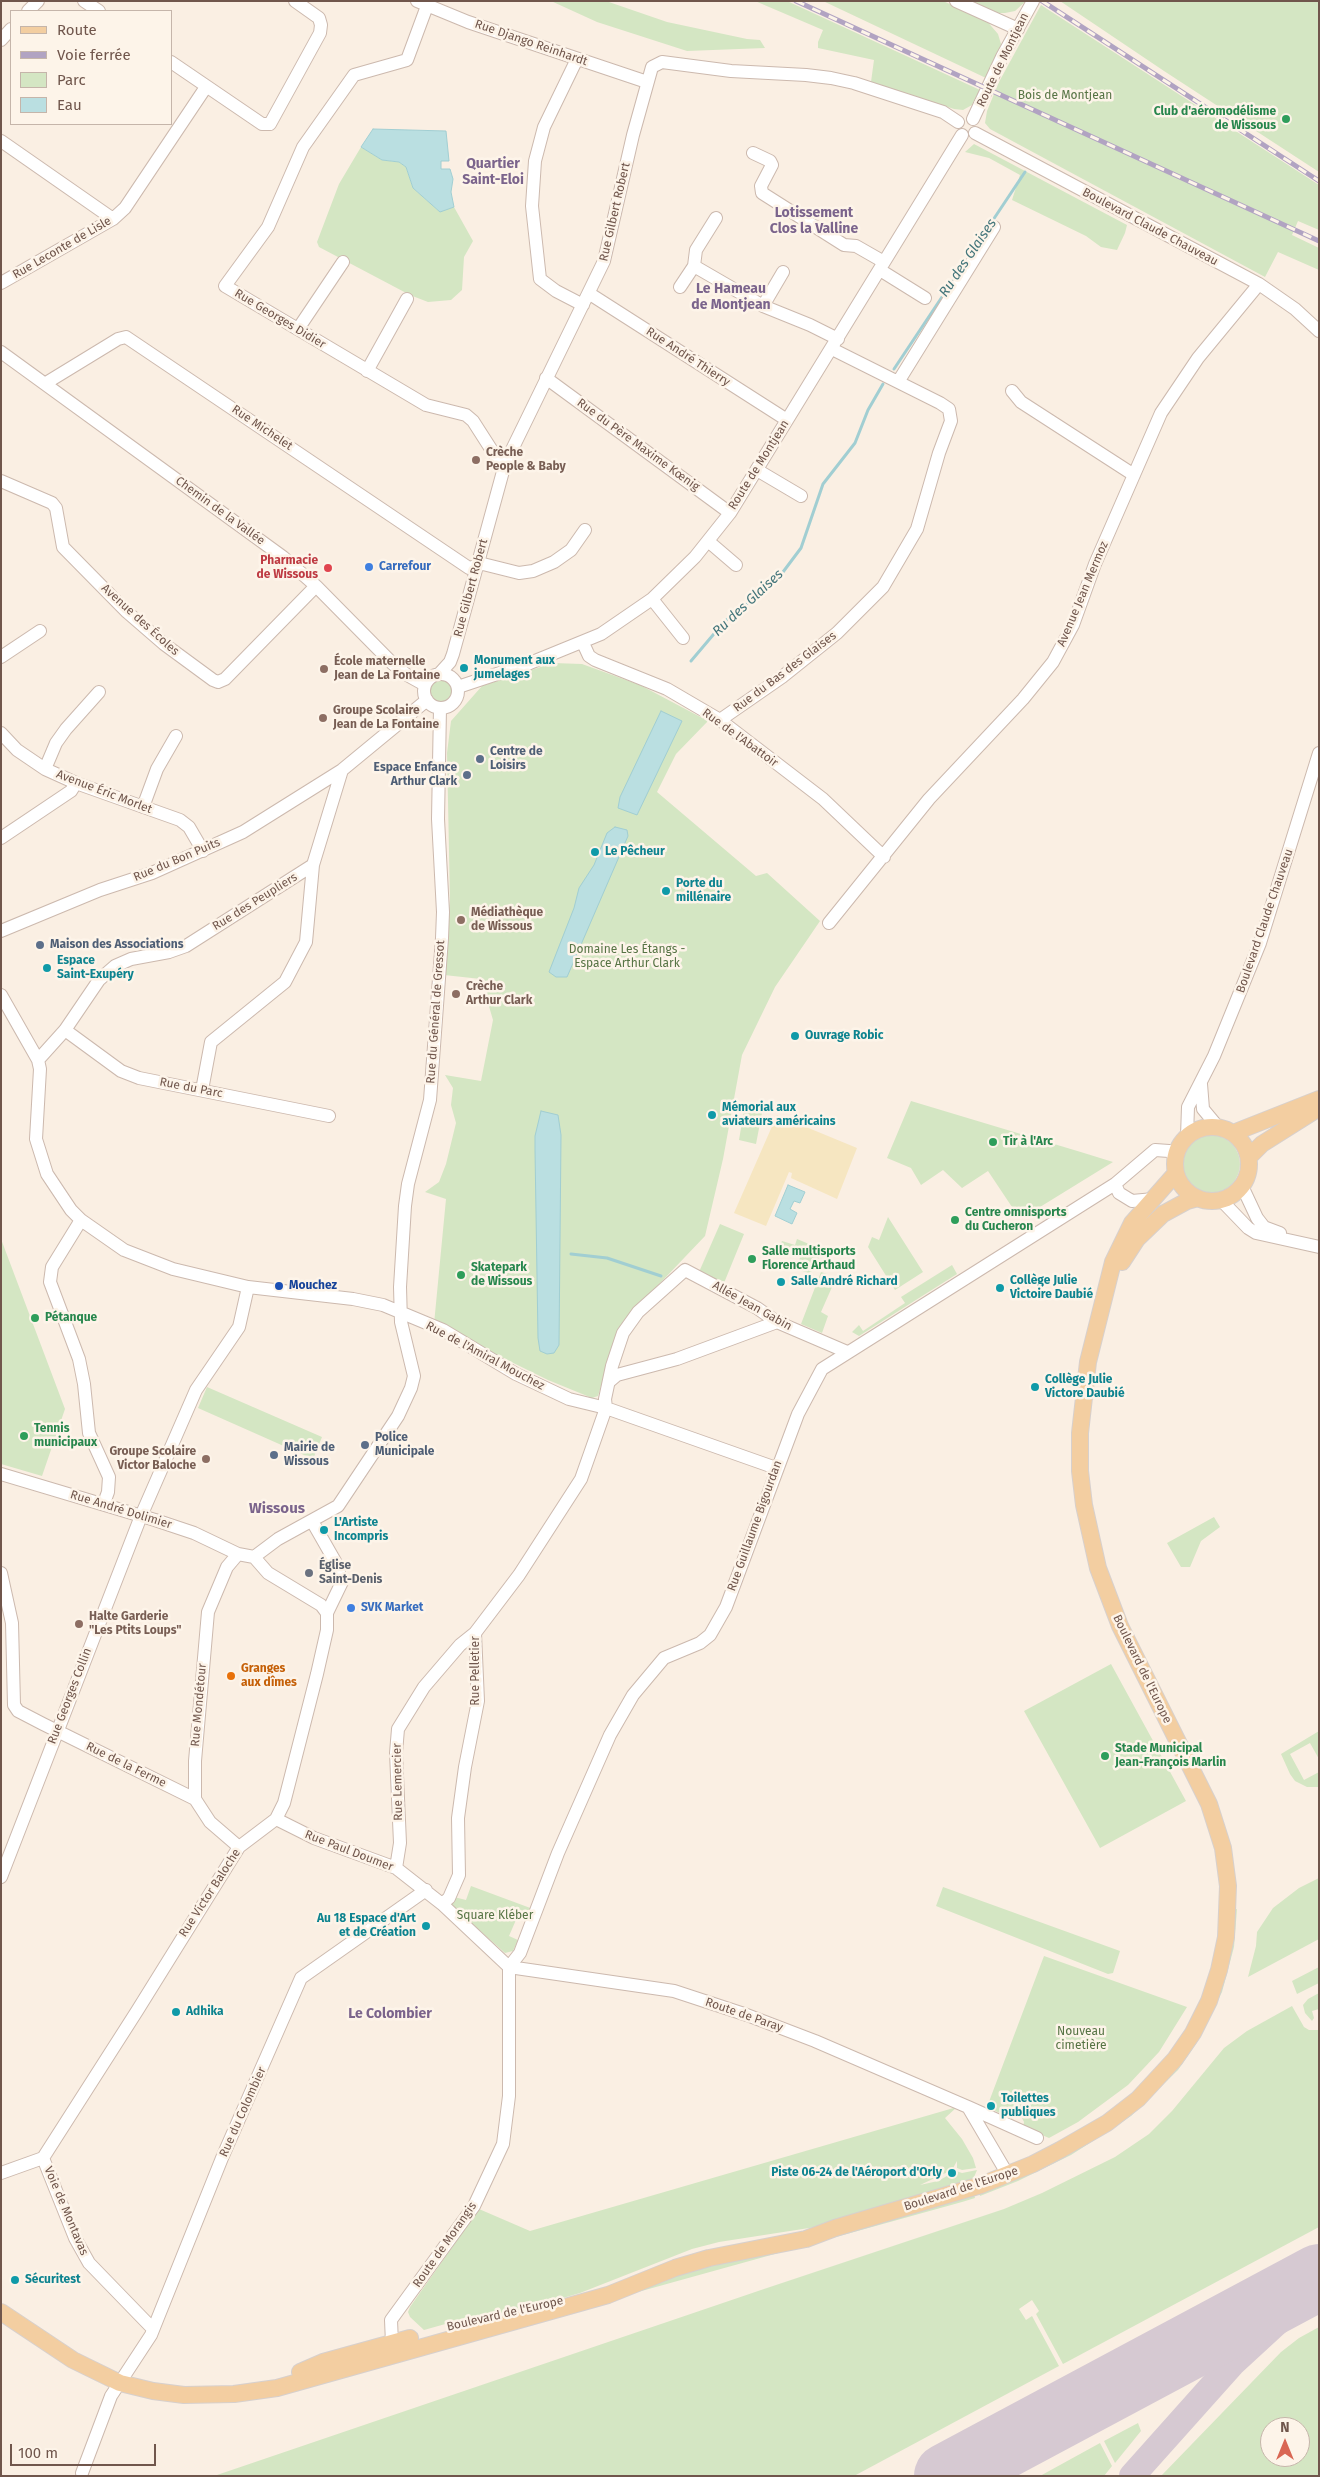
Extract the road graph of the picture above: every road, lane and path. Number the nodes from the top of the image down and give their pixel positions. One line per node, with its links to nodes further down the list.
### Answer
1 (38, 1): 7 (street)
2 (84, 1): 8 (street)
3 (295, 1): 15 (street)
4 (956, 1): 9 (street)
5 (1033, 1): 9 (street, Route de Montjean)
6 (422, 3): 12 (street, Rue Django Reinhardt); 36 (street, Rue Georges Didier)
7 (29, 10)
8 (98, 10)
9 (1018, 29): 16 (street, Route de Montjean)
10 (10, 30): 11 (street)
11 (1, 40)
12 (577, 59): 14 (street, Rue Django Reinhardt); 34 (street, Rue André Thierry)
13 (172, 63): 15 (street)
14 (646, 82): 17 (street, Rue Gilbert Robert); 34 (street, Rue Gilbert Robert)
15 (206, 87): 23 (street, Rue Leconte de Lisle)
16 (973, 119): 17 (street, Route de Montjean); 18 (street, Route de Montjean)
17 (958, 122): 19 (street)
18 (975, 133): 19 (street); 30 (street, Boulevard Claude Chauveau)
19 (962, 135): 27 (street, Route de Montjean)
20 (1, 141): 23 (street)
21 (753, 153): 27 (street)
22 (716, 218): 26 (street)
23 (114, 219): 29 (street, Rue Leconte de Lisle)
24 (994, 227): 42 (street)
25 (343, 262): 36 (street)
26 (694, 266): 31 (street); 35 (street)
27 (882, 266): 32 (street); 38 (street, Route de Montjean)
28 (782, 272): 35 (street)
29 (1, 283)
30 (1259, 284): 37 (street, Boulevard Claude Chauveau); 48 (street, Avenue Jean Mermoz)
31 (680, 287)
32 (925, 298)
33 (408, 299): 40 (street)
34 (587, 300): 41 (street, Rue Gilbert Robert); 45 (street, Rue André Thierry)
35 (763, 306): 38 (street)
36 (298, 329): 40 (street, Rue Georges Didier)
37 (1319, 331)
38 (835, 344): 42 (street); 45 (street, Route de Montjean)
39 (1, 352): 43 (street, Chemin de la Vallée)
40 (367, 371): 46 (street, Rue Georges Didier)
41 (546, 378): 46 (street, Rue Gilbert Robert); 51 (street, Rue du Père Maxime Kœnig)
42 (898, 382): 68 (street, Rue du Bas des Glaises)
43 (46, 383): 55 (street, Rue Michelet); 56 (street, Chemin de la Vallée)
44 (1012, 391): 48 (street)
45 (787, 420): 47 (street, Route de Montjean)
46 (505, 464): 55 (street, Rue Gilbert Robert)
47 (757, 470): 50 (street); 51 (street, Route de Montjean)
48 (1134, 475): 78 (street, Avenue Jean Mermoz)
49 (1, 480): 56 (street, Avenue des Écoles)
50 (802, 496)
51 (730, 513): 53 (street, Route de Montjean)
52 (585, 530): 55 (street)
53 (708, 541): 54 (street); 57 (street, Route de Montjean)
54 (736, 565)
55 (477, 566): 62 (street, Rue Gilbert Robert)
56 (316, 586): 63 (street, Chemin de la Vallée)
57 (652, 599): 59 (street); 60 (street, Route de Montjean)
58 (40, 631): 61 (street)
59 (683, 638)
60 (583, 643): 64 (street, Route de Montjean); 68 (street, Rue de l'Abattoir)
61 (1, 657)
62 (440, 673): 63 (street); 64 (street)
63 (425, 684): 66 (street)
64 (458, 687): 67 (street)
65 (99, 692): 72 (street)
66 (427, 700): 67 (street); 73 (street)
67 (440, 708): 105 (street, Rue du Général de Gressot)
68 (720, 720): 78 (street, Rue de l'Abattoir)
69 (1, 732): 72 (street, Avenue Éric Morlet)
70 (176, 736): 75 (street)
71 (1319, 753): 85 (street, Boulevard Claude Chauveau)
72 (45, 769): 74 (street, Avenue Éric Morlet)
73 (342, 770): 77 (street, Rue du Bon Puits); 79 (street)
74 (76, 783): 75 (street, Avenue Éric Morlet); 76 (street)
75 (143, 807): 77 (street, Avenue Éric Morlet)
76 (1, 838)
77 (204, 851): 81 (street, Rue du Bon Puits)
78 (884, 857): 80 (street, Avenue Jean Mermoz)
79 (313, 865): 83 (street, Rue des Peupliers); 86 (street)
80 (829, 923)
81 (1, 931)
82 (1, 995): 84 (street)
83 (65, 1030): 84 (street, Rue des Peupliers); 86 (street, Rue du Parc)
84 (38, 1060): 100 (street, Rue de l'Amiral Mouchez)
85 (1201, 1084): 90 (street); 91 (street)
86 (202, 1090): 89 (street, Rue du Parc)
87 (1319, 1099): 90 (main road)
88 (1319, 1108): 93 (main road)
89 (329, 1116)
90 (1226, 1130): 91 (main road); 93 (main road)
91 (1187, 1136): 92 (main road)
92 (1176, 1156): 94 (main road); 95 (street, Rue Guillaume Bigourdan)
93 (1248, 1157): 96 (main road)
94 (1176, 1173): 97 (main road); 98 (main road, Boulevard de l'Europe)
95 (1115, 1184): 98 (street); 107 (street, Rue Guillaume Bigourdan)
96 (1242, 1186): 99 (main road); 101 (street)
97 (1198, 1198): 99 (main road); 104 (main road, Boulevard de l'Europe)
98 (1154, 1199): 104 (main road, Boulevard de l'Europe)
99 (1221, 1200): 101 (street)
100 (81, 1220): 103 (street, Rue de l'Amiral Mouchez); 112 (street)
101 (1313, 1245)
102 (685, 1270): 106 (street, Allée Jean Gabin); 108 (street, Rue Pelletier)
103 (248, 1287): 105 (street, Rue de l'Amiral Mouchez); 113 (street, Rue Georges Collin)
104 (1105, 1295): 133 (main road, Boulevard de l'Europe)
105 (402, 1314): 109 (street, Rue de l'Amiral Mouchez); 114 (street, Rue du Général de Gressot)
106 (777, 1322): 107 (street, Allée Jean Gabin); 108 (street)
107 (847, 1352): 110 (street, Rue Guillaume Bigourdan)
108 (610, 1381): 109 (street, Rue Pelletier)
109 (606, 1408): 110 (street, Rue de l'Amiral Mouchez); 119 (street, Rue Pelletier)
110 (776, 1468): 128 (street, Rue Guillaume Bigourdan)
111 (1, 1474): 112 (street, Rue André Dolimier)
112 (104, 1503): 113 (street, Rue André Dolimier)
113 (141, 1516): 115 (street, Rue André Dolimier); 120 (street, Rue Georges Collin)
114 (312, 1521): 116 (street, Rue du Général de Gressot); 118 (street, Rue Victor Baloche)
115 (238, 1554): 116 (street, Rue André Dolimier); 121 (street, Rue Mondétour)
116 (254, 1557): 118 (street)
117 (1, 1572): 120 (street, Rue de la Ferme)
118 (328, 1613): 122 (street, Rue Victor Baloche)
119 (475, 1633): 124 (street, Rue Lemercier); 127 (street, Rue Pelletier)
120 (56, 1730): 121 (street, Rue de la Ferme); 125 (street, Rue Georges Collin)
121 (195, 1799): 123 (street)
122 (276, 1819): 123 (street, Rue Victor Baloche); 124 (street, Rue Paul Doumer)
123 (239, 1847): 131 (street, Rue Victor Baloche)
124 (396, 1868): 126 (street, Rue Paul Doumer)
125 (1, 1877)
126 (426, 1890): 127 (street, Rue Paul Doumer); 136 (street, Rue du Colombier)
127 (442, 1904): 128 (street, Rue Paul Doumer)
128 (509, 1967): 129 (street, Route de Paray); 137 (street, Route de Morangis)
129 (968, 2107): 130 (street, Route de Paray); 133 (street)
130 (1037, 2138)
131 (43, 2158): 132 (street); 136 (street, Voie de Montavas)
132 (1, 2173)
133 (1008, 2175): 134 (main road, Boulevard de l'Europe)
134 (835, 2228): 137 (main road, Boulevard de l'Europe); 138 (main road, Boulevard de l'Europe)
135 (1, 2312): 139 (main road, Boulevard de l'Europe)
136 (153, 2329): 139 (street, Rue du Colombier)
137 (392, 2346): 138 (main road); 140 (main road); 141 (main road, Boulevard de l'Europe)
138 (412, 2349): 140 (main road, Boulevard de l'Europe)
139 (120, 2383): 141 (main road, Boulevard de l'Europe); 142 (street, Rue du Colombier)
140 (288, 2385): 141 (main road, Boulevard de l'Europe)
141 (234, 2394)
142 (82, 2473)

